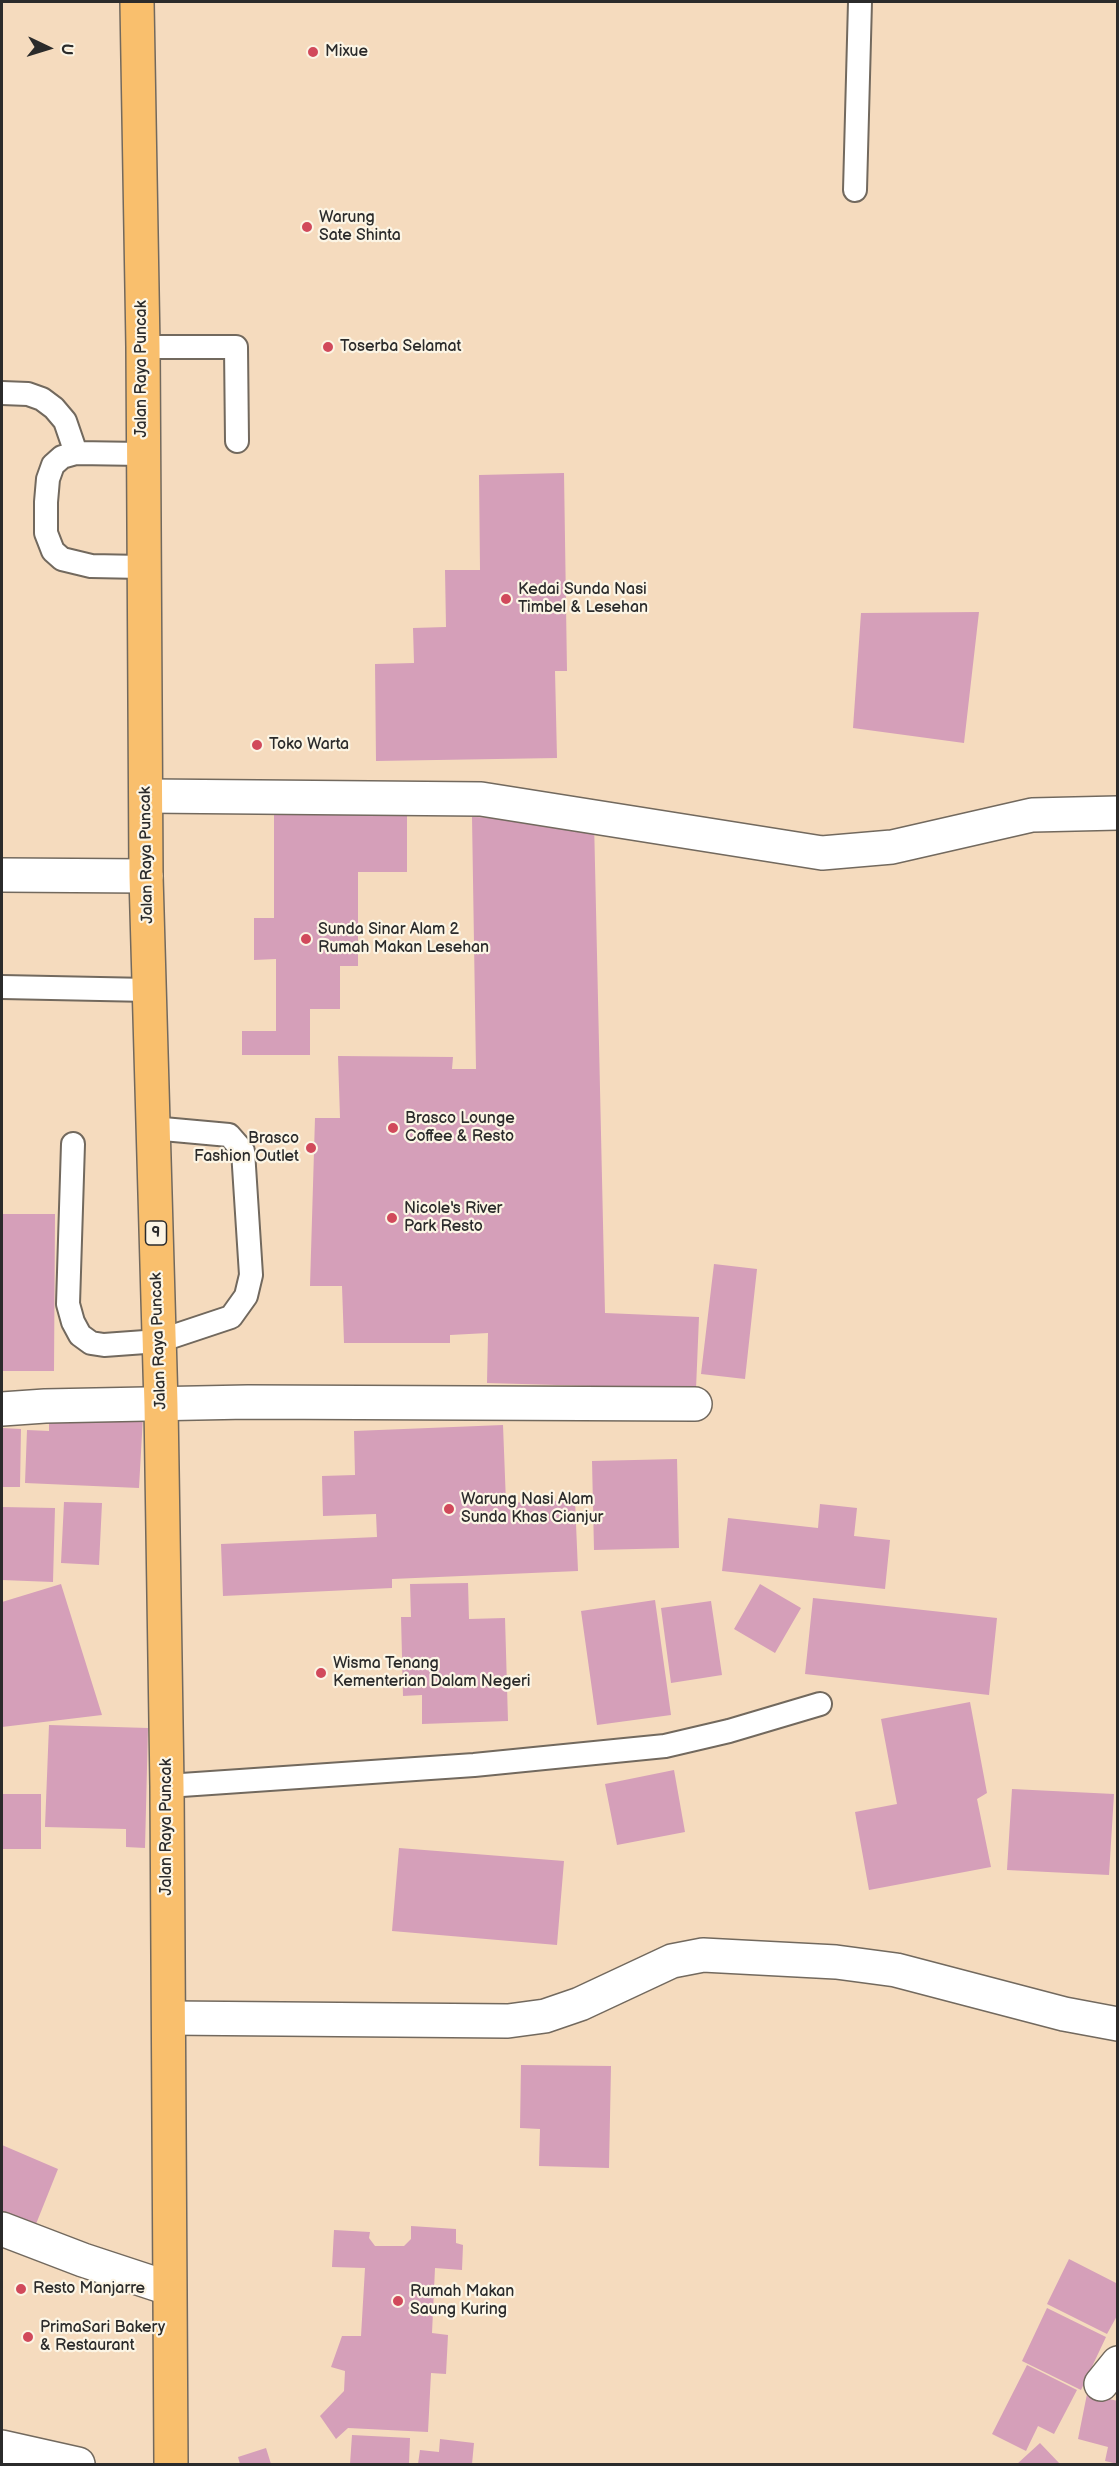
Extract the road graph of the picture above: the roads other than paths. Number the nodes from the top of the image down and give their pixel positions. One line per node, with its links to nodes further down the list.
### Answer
1 (137, 2): 4 (highway, Jalan Raya Puncak / 9)
2 (860, 2): 3 (lane)
3 (855, 190)
4 (143, 347): 6 (lane); 8 (highway, Jalan Raya Puncak / 9)
5 (2, 393): 7 (lane)
6 (237, 441)
7 (76, 453): 8 (lane); 9 (lane)
8 (143, 454): 9 (highway, Jalan Raya Puncak / 9)
9 (143, 567): 10 (highway, Jalan Raya Puncak / 9)
10 (147, 796): 11 (street); 13 (highway, Jalan Raya Puncak / 9)
11 (1118, 813)
12 (2, 875): 13 (street)
13 (146, 876): 15 (highway, Jalan Raya Puncak / 9)
14 (2, 987): 15 (lane)
15 (149, 990): 16 (highway, Jalan Raya Puncak / 9)
16 (152, 1128): 18 (highway, Jalan Raya Puncak / 9); 18 (lane)
17 (73, 1144): 18 (lane)
18 (159, 1341): 20 (highway, Jalan Raya Puncak / 9)
19 (695, 1404): 20 (street)
20 (161, 1405): 21 (street); 23 (highway, Jalan Raya Puncak / 9)
21 (2, 1409)
22 (820, 1704): 23 (lane)
23 (167, 1786): 24 (highway, Jalan Raya Puncak / 9)
24 (169, 2018): 25 (street); 27 (highway, Jalan Raya Puncak / 9)
25 (1118, 2024)
26 (2, 2229): 27 (street)
27 (168, 2288): 30 (highway, Jalan Raya Puncak / 9)
28 (2, 2447): 29 (street)
29 (78, 2464)
30 (171, 2464)

